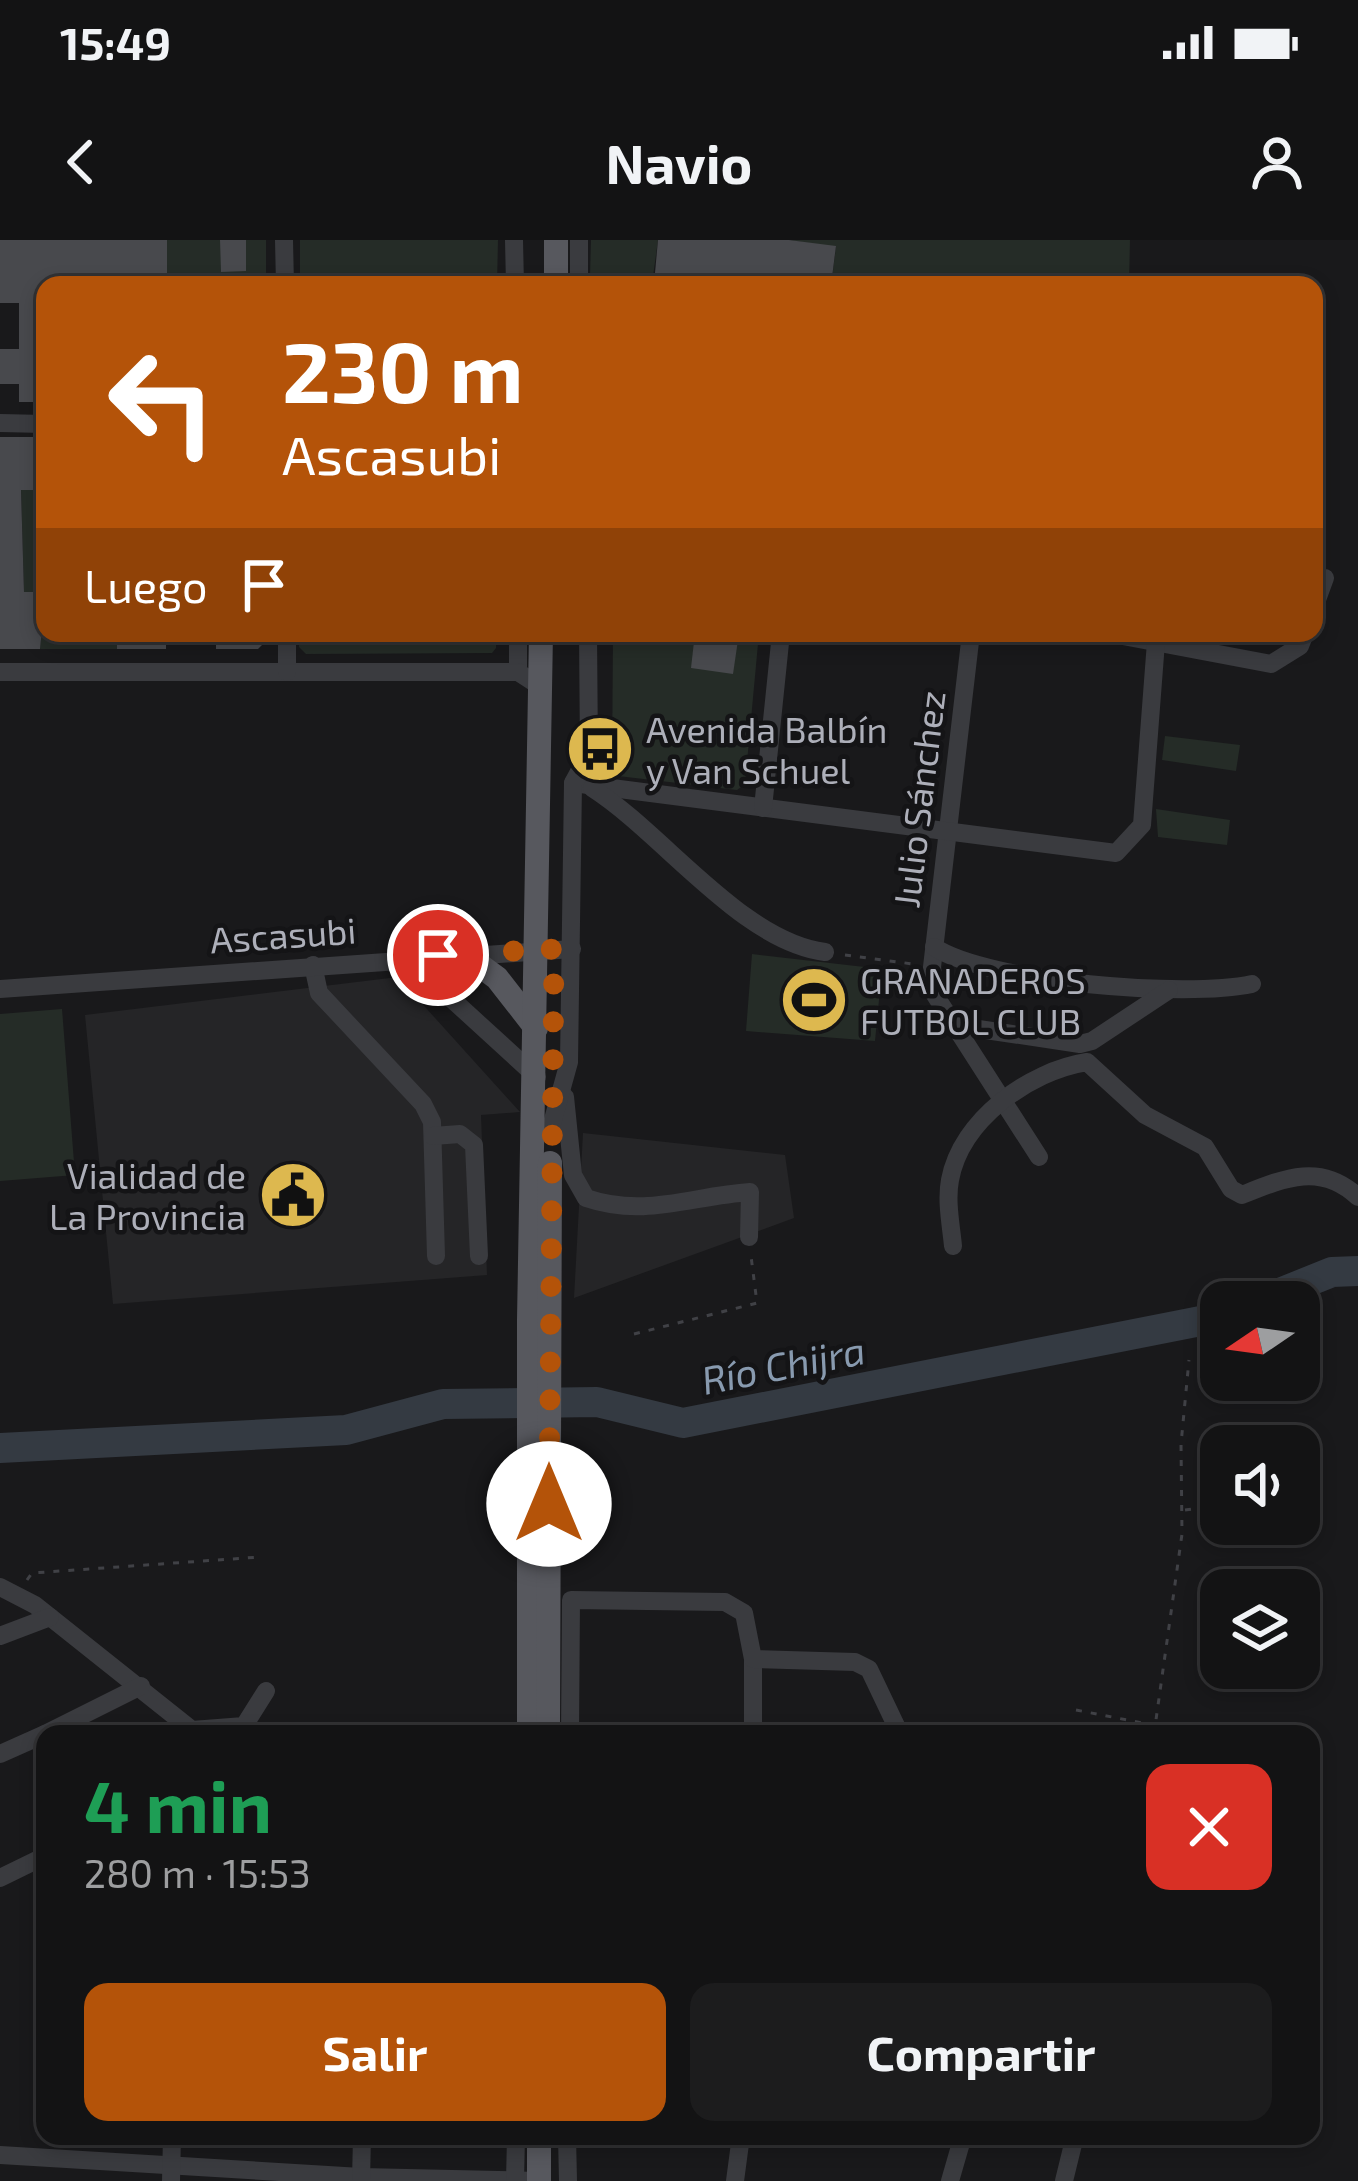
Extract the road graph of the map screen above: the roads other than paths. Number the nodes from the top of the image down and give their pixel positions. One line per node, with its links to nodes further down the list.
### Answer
1 (284, 240): 6 (street)
2 (514, 240): 7 (street)
3 (541, 240): 8 (main road)
4 (556, 240): 9 (main road)
5 (579, 240): 10 (street)
6 (285, 276)
7 (515, 276)
8 (541, 276)
9 (556, 276)
10 (579, 276)
11 (0, 423): 12 (street)
12 (36, 424)
13 (1325, 578): 14 (street)
14 (1323, 583)
15 (287, 642): 25 (street)
16 (518, 642): 26 (street)
17 (542, 642): 27 (main road)
18 (555, 642): 31 (main road)
19 (588, 642): 28 (street)
20 (780, 642): 29 (street)
21 (970, 642): 30 (street, Julio Sánchez)
22 (1156, 642): 23 (street); 30 (street)
23 (1302, 642)
24 (0, 672): 25 (street)
25 (287, 672): 26 (street)
26 (518, 672): 27 (street)
27 (542, 687): 31 (main road)
28 (581, 784): 29 (street); 31 (street); 33 (street)
29 (763, 808): 30 (street)
30 (949, 830): 34 (street, Julio Sánchez)
31 (554, 949): 32 (street, Ascasubi); 41 (main road); 44 (street); 46 (main road)
32 (463, 952): 35 (street, Ascasubi); 41 (main road)
33 (826, 952)
34 (933, 957): 39 (street); 40 (street, Julio Sánchez)
35 (313, 965): 38 (street, Ascasubi); 47 (street)
36 (432, 981): 43 (street)
37 (1252, 984): 39 (street)
38 (0, 989)
39 (1168, 990): 42 (street)
40 (952, 1025): 42 (street); 45 (street, Julio Sánchez)
41 (536, 1029): 43 (main road)
42 (1083, 1053): 45 (street); 49 (street)
43 (537, 1077): 54 (main road)
44 (564, 1092): 46 (street); 50 (street)
45 (1001, 1105): 48 (street, Julio Sánchez); 51 (street)
46 (551, 1127): 54 (main road)
47 (433, 1136): 52 (street); 53 (street)
48 (1040, 1157)
49 (1358, 1197)
50 (749, 1237)
51 (953, 1246)
52 (436, 1256)
53 (479, 1256)
54 (539, 1320): 56 (main road)
55 (8, 1591): 57 (street)
56 (550, 1597): 59 (street); 65 (main road); 66 (main road); 67 (street)
57 (50, 1617): 58 (street); 60 (street)
58 (0, 1636)
59 (753, 1659): 68 (street); 69 (street)
60 (141, 1686): 62 (street); 63 (street)
61 (266, 1691): 64 (street)
62 (63, 1725)
63 (184, 1725)
64 (245, 1725)
65 (530, 1725)
66 (548, 1725)
67 (569, 1725)
68 (753, 1725)
69 (896, 1725)
70 (36, 1738): 71 (street)
71 (0, 1754)
72 (36, 1860): 73 (street)
73 (0, 1878)
74 (362, 2145): 83 (street)
75 (517, 2145): 84 (street)
76 (537, 2145): 84 (main road)
77 (567, 2145): 85 (street)
78 (740, 2145): 86 (street)
79 (961, 2145): 87 (street)
80 (1073, 2145): 88 (street)
81 (0, 2156): 82 (street)
82 (171, 2173): 83 (street)
83 (361, 2179): 84 (street)
84 (527, 2180)
85 (568, 2181)
86 (735, 2181)
87 (950, 2181)
88 (1064, 2181)

